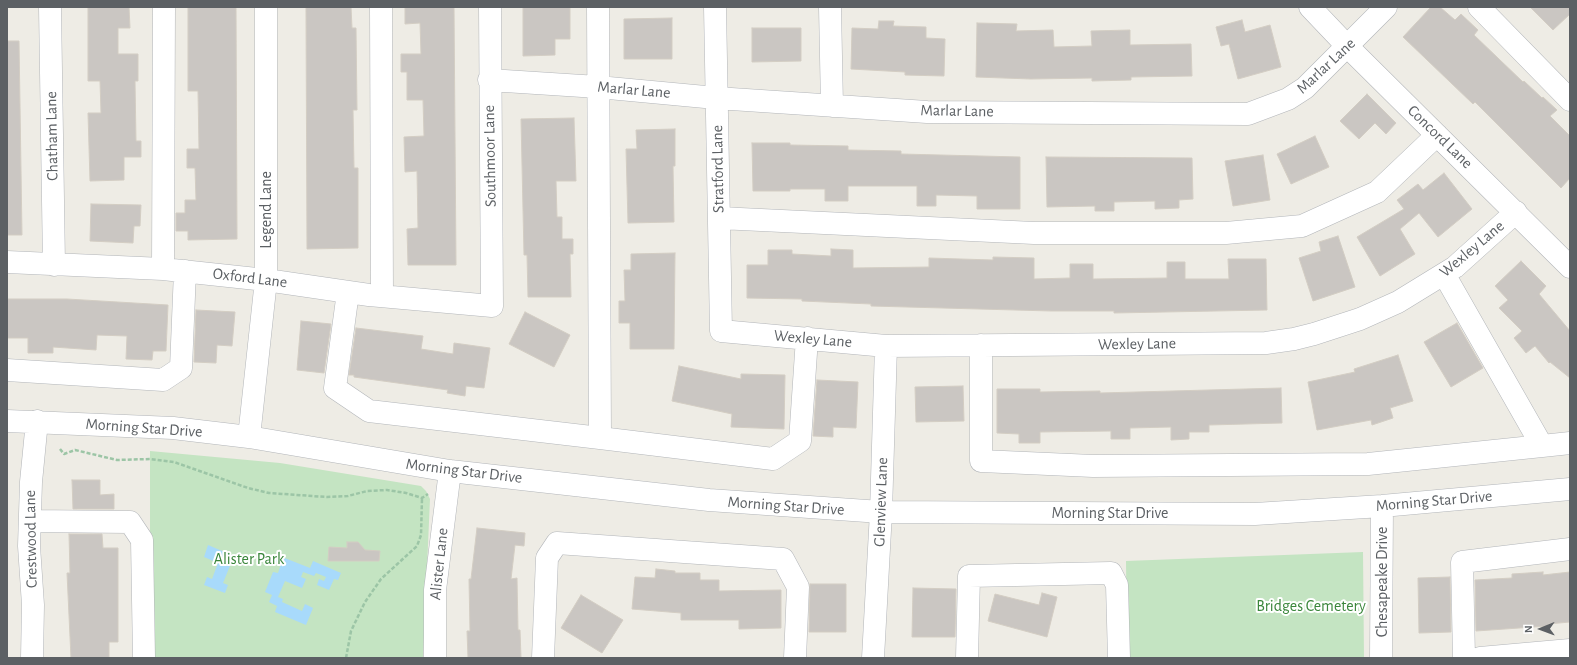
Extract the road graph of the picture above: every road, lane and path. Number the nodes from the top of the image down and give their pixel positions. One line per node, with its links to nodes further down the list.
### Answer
1 (50, 7): 22 (street, Chatham Lane)
2 (164, 7): 24 (street)
3 (266, 7): 27 (street, Legend Lane)
4 (381, 7): 29 (street)
5 (490, 7): 13 (street, Southmoor Lane)
6 (598, 7): 14 (street)
7 (715, 7): 15 (street, Stratford Lane)
8 (830, 7): 17 (street)
9 (1310, 7): 12 (street, Concord Lane)
10 (1386, 7): 12 (street, Marlar Lane)
11 (1479, 7): 16 (street)
12 (1348, 48): 17 (street, Marlar Lane); 18 (street, Concord Lane)
13 (489, 80): 14 (street, Marlar Lane); 30 (street, Southmoor Lane)
14 (598, 87): 15 (street, Marlar Lane); 39 (street)
15 (716, 98): 17 (street, Marlar Lane); 20 (street, Stratford Lane)
16 (1570, 100)
17 (832, 106)
18 (1437, 135): 19 (street, Concord Lane); 20 (street)
19 (1516, 212): 23 (street, Concord Lane); 26 (street, Wexley Lane)
20 (719, 218): 31 (street, Stratford Lane)
21 (7, 262): 22 (street, Oxford Lane)
22 (54, 265): 24 (street, Oxford Lane)
23 (1570, 267)
24 (163, 269): 25 (street, Oxford Lane)
25 (185, 270): 27 (street, Oxford Lane); 35 (street)
26 (1444, 274): 33 (street, Wexley Lane); 41 (street)
27 (266, 280): 28 (street, Oxford Lane); 38 (street, Legend Lane)
28 (348, 292): 29 (street, Oxford Lane); 39 (street)
29 (382, 296): 30 (street, Oxford Lane)
30 (492, 306)
31 (721, 331): 32 (street, Wexley Lane)
32 (807, 338): 34 (street, Wexley Lane); 39 (street)
33 (981, 345): 34 (street, Wexley Lane); 41 (street)
34 (886, 346): 48 (street, Glenview Lane)
35 (7, 370)
36 (7, 421): 37 (street, Morning Star Drive)
37 (37, 421): 38 (street, Morning Star Drive); 49 (street, Crestwood Lane)
38 (249, 437): 43 (street, Morning Star Drive)
39 (600, 438)
40 (1570, 443): 41 (street)
41 (1542, 446)
42 (60, 449): 46 (path)
43 (450, 470): 48 (street, Morning Star Drive); 55 (street, Alister Lane)
44 (1570, 489): 47 (street, Morning Star Drive)
45 (430, 493): 46 (path)
46 (422, 498): 54 (path)
47 (1382, 506): 48 (street, Morning Star Drive); 61 (street, Chesapeake Drive)
48 (881, 512): 58 (street, Glenview Lane)
49 (30, 521): 52 (street, Crestwood Lane); 53 (street)
50 (1570, 549): 62 (street)
51 (1570, 650): 63 (street)
52 (32, 658)
53 (144, 658)
54 (346, 658)
55 (434, 658)
56 (543, 658): 57 (street)
57 (796, 658)
58 (873, 658)
59 (967, 658): 60 (street)
60 (1119, 658)
61 (1381, 658)
62 (1464, 658)
63 (1480, 658)

